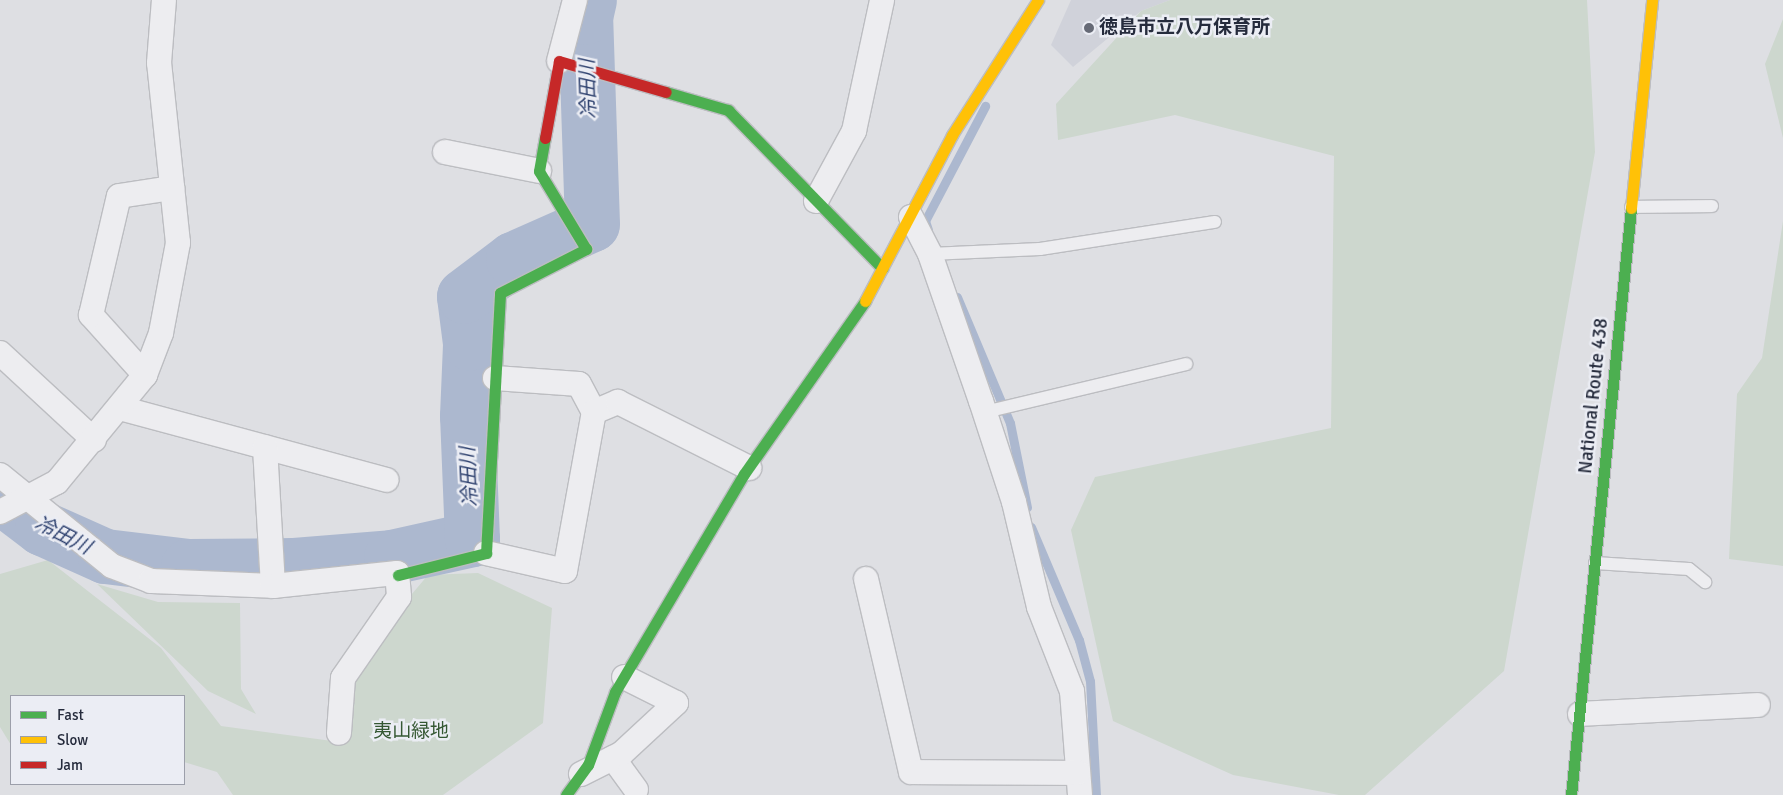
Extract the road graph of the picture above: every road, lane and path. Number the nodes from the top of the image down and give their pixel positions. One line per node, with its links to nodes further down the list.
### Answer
1 (164, 0): 9 (street)
2 (575, 0): 6 (street)
3 (882, 0): 10 (street)
4 (1038, 0): 13 (main road)
5 (1652, 0): 12 (main road, National Route 438)
6 (558, 60): 8 (main road); 10 (main road)
7 (445, 152): 8 (street)
8 (539, 170): 20 (main road)
9 (172, 188): 19 (street); 19 (street)
10 (816, 200): 16 (main road)
11 (1712, 206): 12 (lane)
12 (1631, 207): 32 (main road, National Route 438)
13 (911, 217): 15 (street); 16 (main road)
14 (1215, 222): 15 (lane)
15 (930, 254): 23 (street)
16 (882, 268): 26 (main road)
17 (0, 353): 24 (street)
18 (1186, 364): 23 (lane)
19 (144, 375): 21 (street)
20 (495, 378): 22 (street); 31 (main road)
21 (120, 408): 24 (street); 25 (street)
22 (594, 412): 26 (street); 31 (street)
23 (985, 412): 43 (street)
24 (94, 440): 29 (street)
25 (265, 447): 28 (street); 36 (street)
26 (749, 468): 37 (main road)
27 (0, 475): 29 (street)
28 (386, 480)
29 (26, 498): 30 (street); 36 (street)
30 (0, 512)
31 (486, 553): 33 (main road)
32 (1595, 563): 35 (lane); 39 (main road, National Route 438)
33 (398, 575): 36 (street); 40 (street)
34 (866, 579): 43 (street)
35 (1706, 582)
36 (273, 586)
37 (624, 677): 41 (street); 42 (main road)
38 (1758, 705): 39 (street)
39 (1580, 714): 46 (main road, National Route 438)
40 (339, 733)
41 (614, 758): 42 (street); 44 (street)
42 (581, 774): 45 (main road)
43 (1079, 784)
44 (636, 790)
45 (566, 795)
46 (1571, 795)

